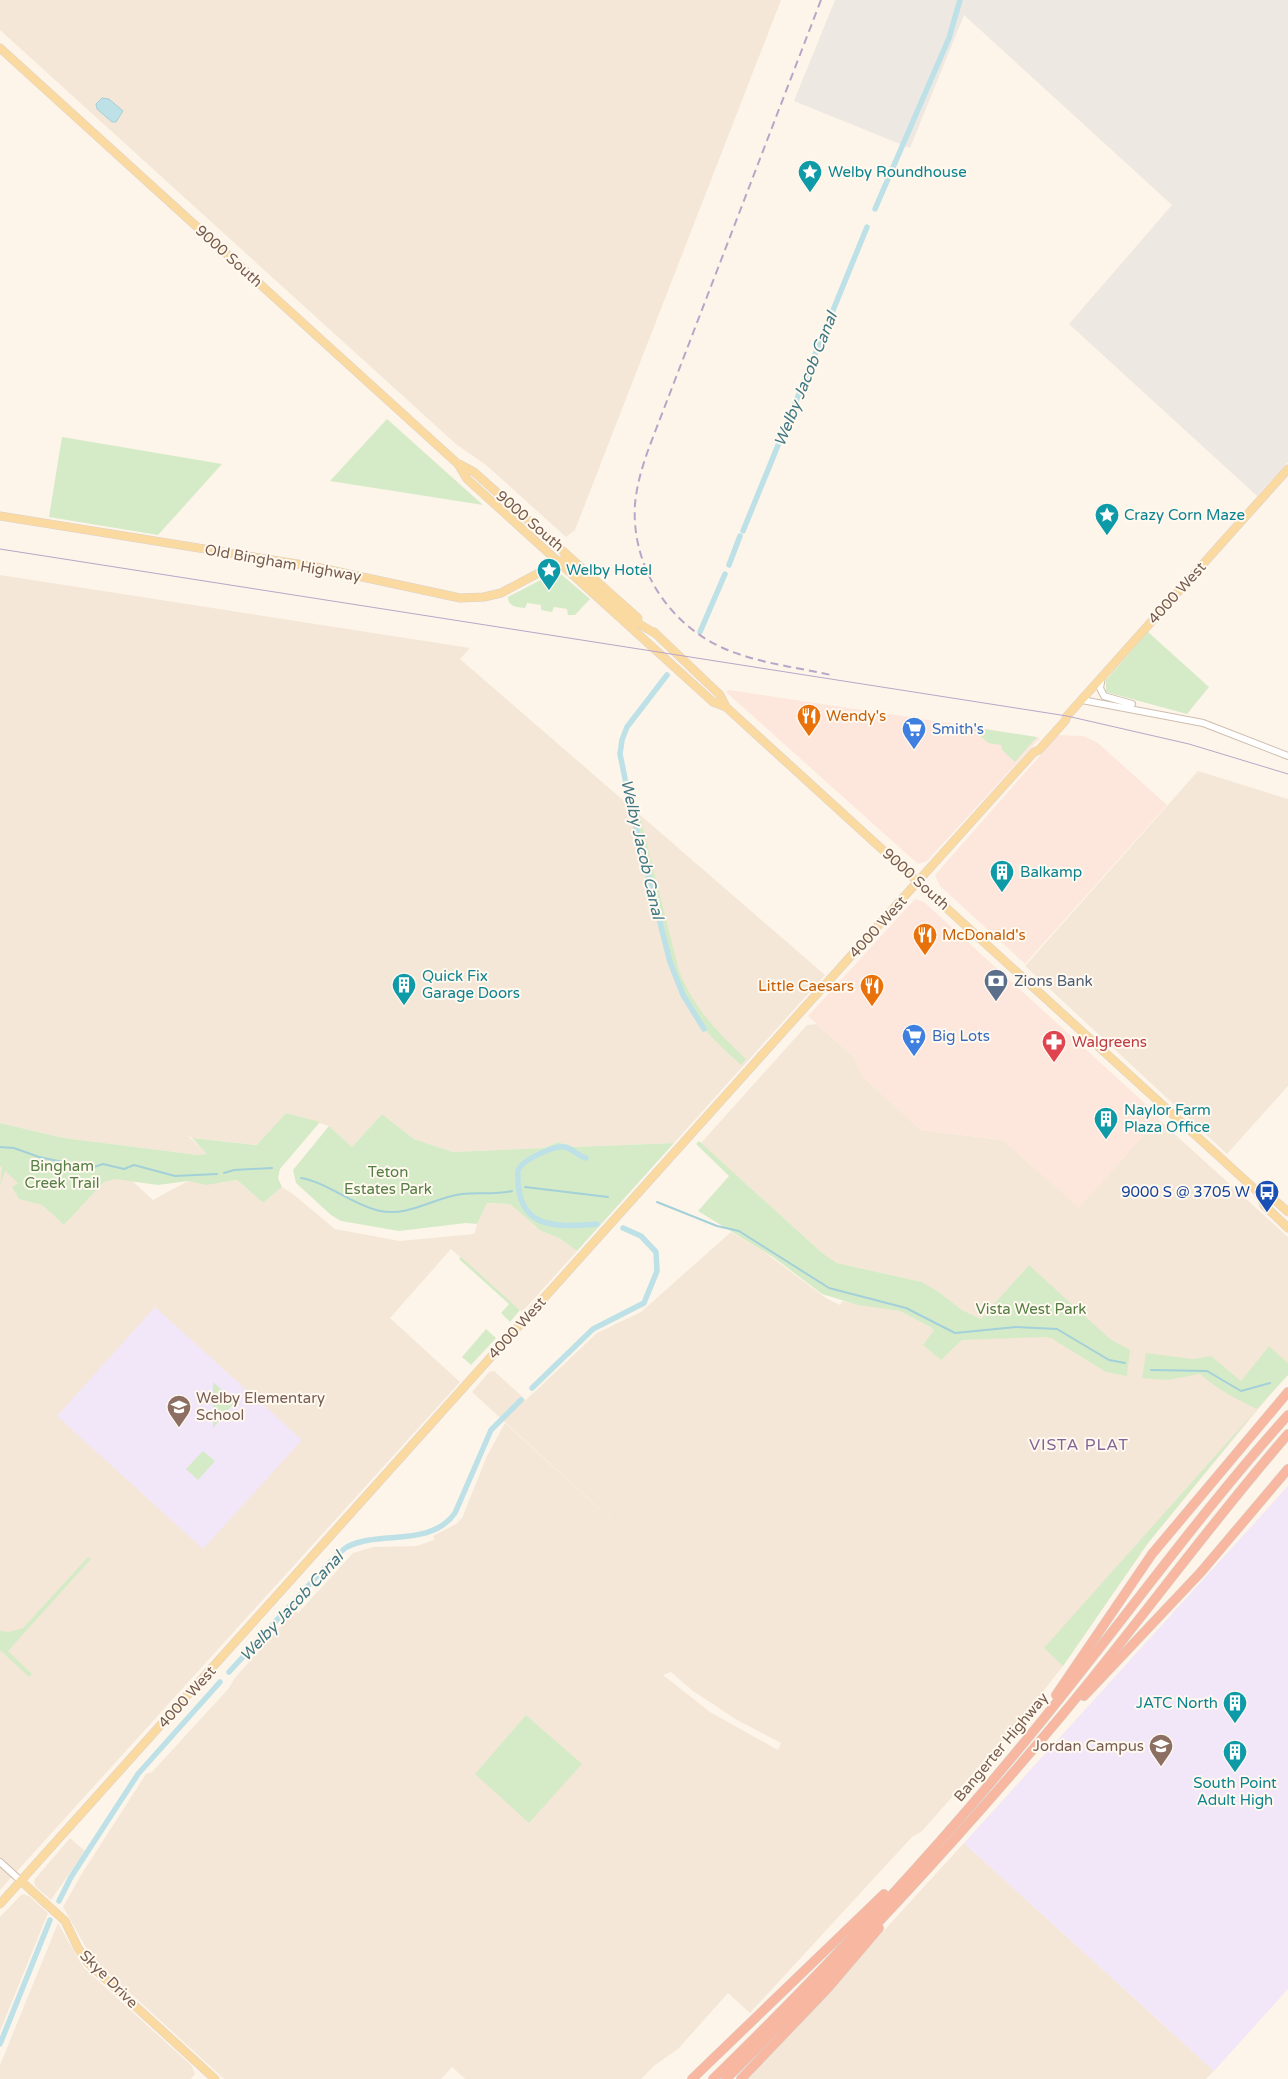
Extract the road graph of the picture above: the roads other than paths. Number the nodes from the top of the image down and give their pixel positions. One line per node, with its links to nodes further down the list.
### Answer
1 (0, 48): 2 (main road, 9000 South)
2 (458, 464): 5 (main road, 9000 South); 6 (main road, 9000 South)
3 (1288, 469): 7 (main road, 4000 West)
4 (0, 516): 5 (main road, Old Bingham Highway)
5 (558, 562): 6 (main road); 9 (main road, 9000 South)
6 (656, 634): 9 (main road, 9000 South)
7 (1102, 677): 8 (main road, 4000 West); 10 (street)
8 (1082, 700): 10 (street); 12 (main road, 4000 West)
9 (726, 707): 12 (main road, 9000 South)
10 (1147, 710): 11 (street)
11 (1288, 756)
12 (919, 882): 13 (main road, 9000 South); 25 (main road, 4000 West)
13 (1259, 1193): 14 (main road, 9000 South); 15 (main road, 9000 South)
14 (1288, 1212)
15 (1288, 1228)
16 (1288, 1392): 20 (highway)
17 (1288, 1415): 20 (highway, Bangerter Highway)
18 (1288, 1434): 21 (highway, Bangerter Highway)
19 (1288, 1470): 21 (highway)
20 (1015, 1753): 22 (highway, Bangerter Highway)
21 (1024, 1760): 24 (highway, Bangerter Highway)
22 (924, 1856): 28 (highway); 29 (highway, Bangerter Highway)
23 (0, 1862): 25 (street, Skye Drive)
24 (929, 1866): 30 (highway, Bangerter Highway); 31 (highway)
25 (21, 1881): 26 (main road, 4000 West); 27 (main road, Skye Drive)
26 (0, 1904)
27 (215, 2079)
28 (692, 2079)
29 (713, 2079)
30 (726, 2079)
31 (741, 2079)

